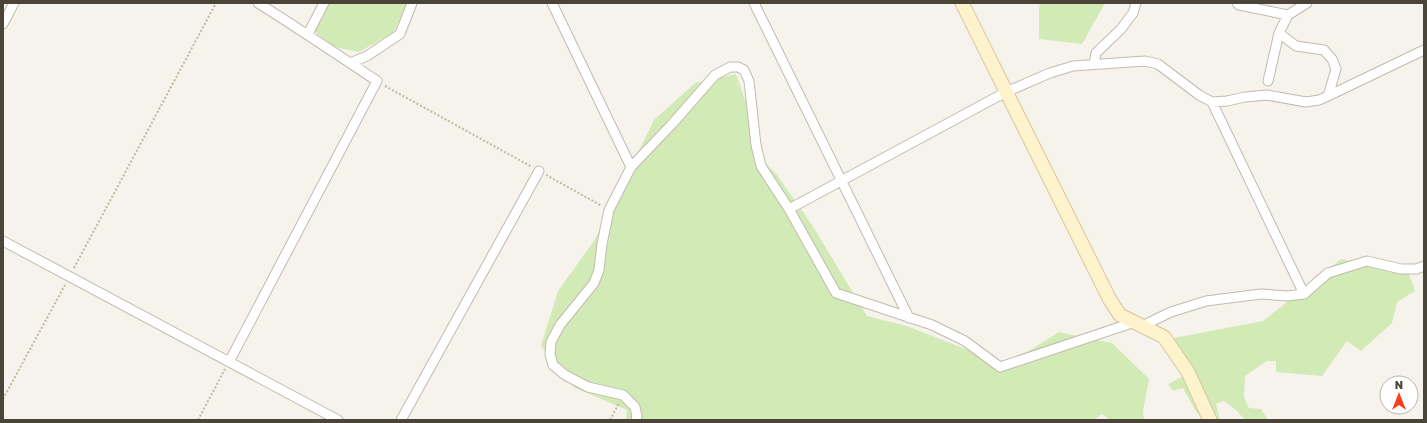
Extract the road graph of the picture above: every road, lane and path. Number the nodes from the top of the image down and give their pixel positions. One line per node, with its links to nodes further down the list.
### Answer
1 (14, 3): 13 (street)
2 (216, 3): 31 (path)
3 (258, 3): 15 (street)
4 (324, 3): 15 (street)
5 (412, 3): 17 (street)
6 (552, 3): 24 (street)
7 (754, 3): 26 (street)
8 (962, 3): 21 (street)
9 (1136, 3): 18 (street)
10 (1237, 3): 12 (street)
11 (1307, 3): 12 (street)
12 (1288, 15): 14 (street)
13 (3, 24)
14 (1278, 33): 20 (street); 22 (street)
15 (308, 34): 17 (street)
16 (1424, 50): 22 (street)
17 (350, 63): 19 (street)
18 (1094, 64): 21 (street); 23 (street)
19 (377, 81): 25 (path); 35 (street)
20 (1268, 81)
21 (1006, 92): 26 (street); 34 (street)
22 (1328, 96): 23 (street)
23 (1212, 102): 32 (street)
24 (631, 167): 27 (street); 28 (street)
25 (539, 172): 28 (path); 40 (street)
26 (841, 180): 27 (street); 33 (street)
27 (789, 209): 33 (street)
28 (609, 210): 36 (street)
29 (3, 241): 31 (street)
30 (1424, 266): 32 (street)
31 (69, 277): 35 (street); 37 (path)
32 (1304, 294): 34 (street)
33 (909, 318): 34 (street)
34 (1138, 324): 43 (street)
35 (229, 362): 38 (path); 39 (street)
36 (623, 395): 41 (path); 42 (street)
37 (3, 399)
38 (198, 420)
39 (338, 420)
40 (402, 420)
41 (610, 420)
42 (636, 420)
43 (1210, 420)

